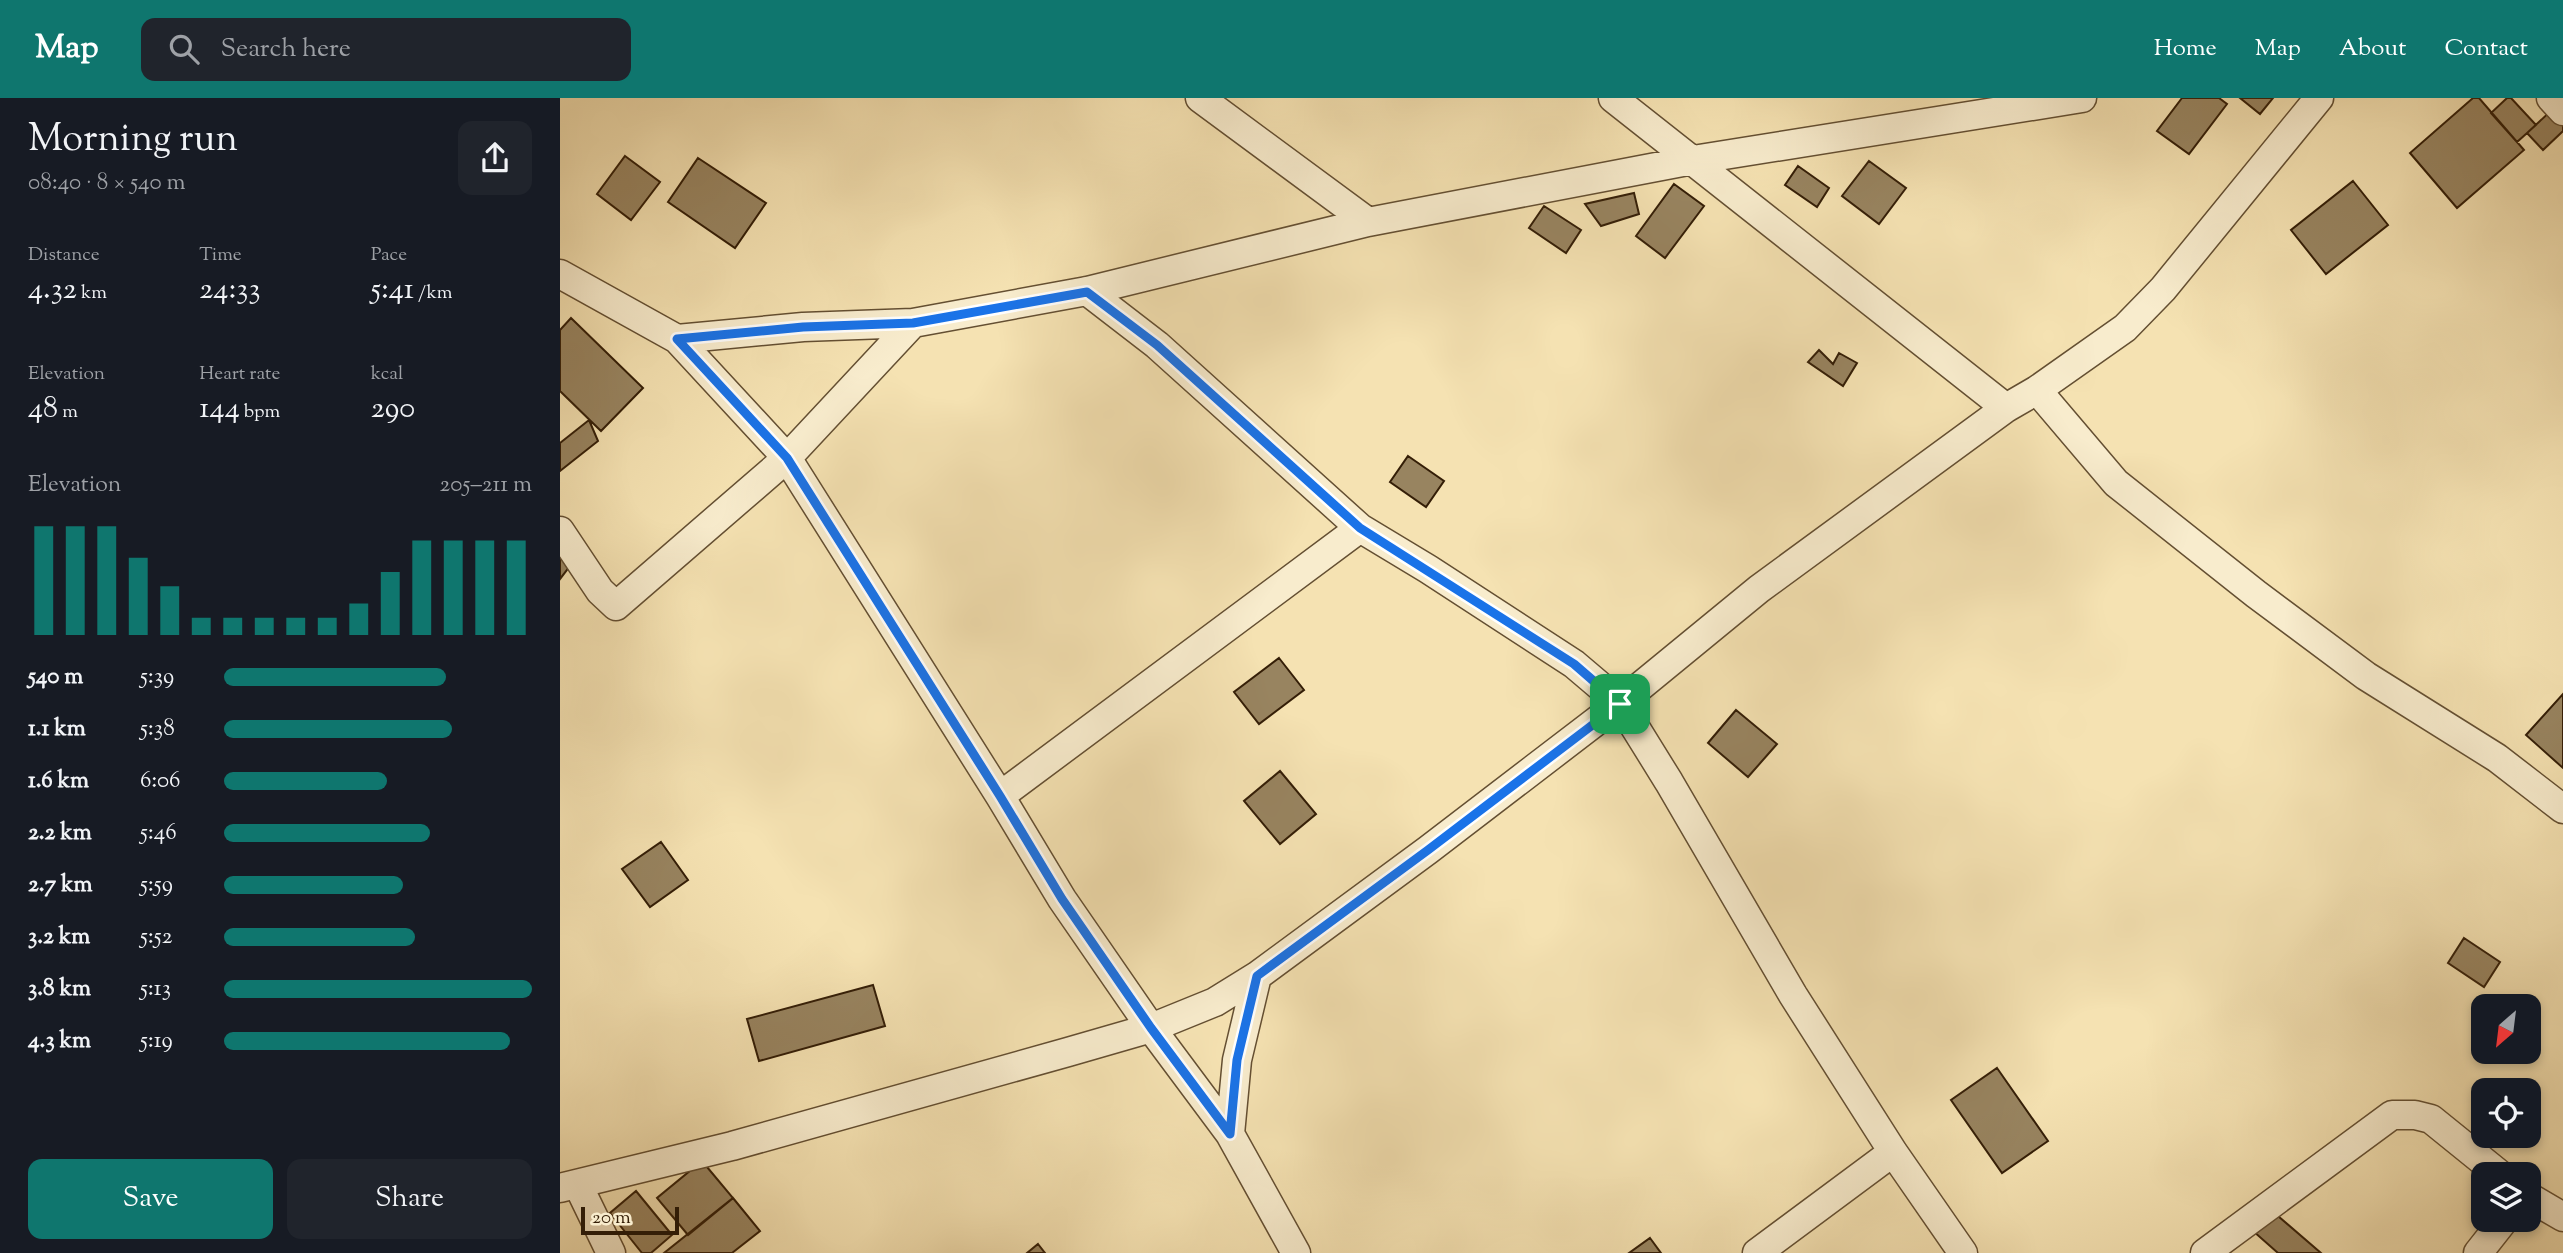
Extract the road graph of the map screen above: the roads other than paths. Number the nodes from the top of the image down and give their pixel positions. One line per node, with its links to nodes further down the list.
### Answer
1 (1200, 98): 8 (street)
2 (2082, 98): 7 (street)
3 (2319, 98): 13 (street)
4 (2551, 98): 6 (street)
5 (1631, 103): 7 (street)
6 (2563, 111)
7 (1693, 160): 8 (street); 14 (street)
8 (1368, 222): 10 (street)
9 (560, 274): 12 (street)
10 (1087, 292): 11 (street); 16 (street)
11 (913, 323): 12 (street); 15 (street)
12 (677, 339): 15 (street)
13 (2037, 390): 14 (street); 20 (street)
14 (2006, 408): 18 (street)
15 (787, 458): 17 (street); 19 (street)
16 (1360, 528): 18 (street); 19 (street)
17 (560, 531)
18 (1620, 704): 21 (street); 24 (street)
19 (1000, 796): 22 (street)
20 (2563, 809)
21 (1257, 976): 22 (street); 23 (street)
22 (1151, 1028): 23 (street); 26 (street)
23 (1230, 1134): 31 (street)
24 (1893, 1153): 32 (street); 33 (street)
25 (2484, 1162): 34 (street)
26 (569, 1187): 30 (street)
27 (2541, 1204): 28 (street)
28 (2563, 1217)
29 (2495, 1232): 35 (street)
30 (611, 1253)
31 (1296, 1253)
32 (1758, 1253)
33 (1963, 1253)
34 (2205, 1253)
35 (2478, 1253)

